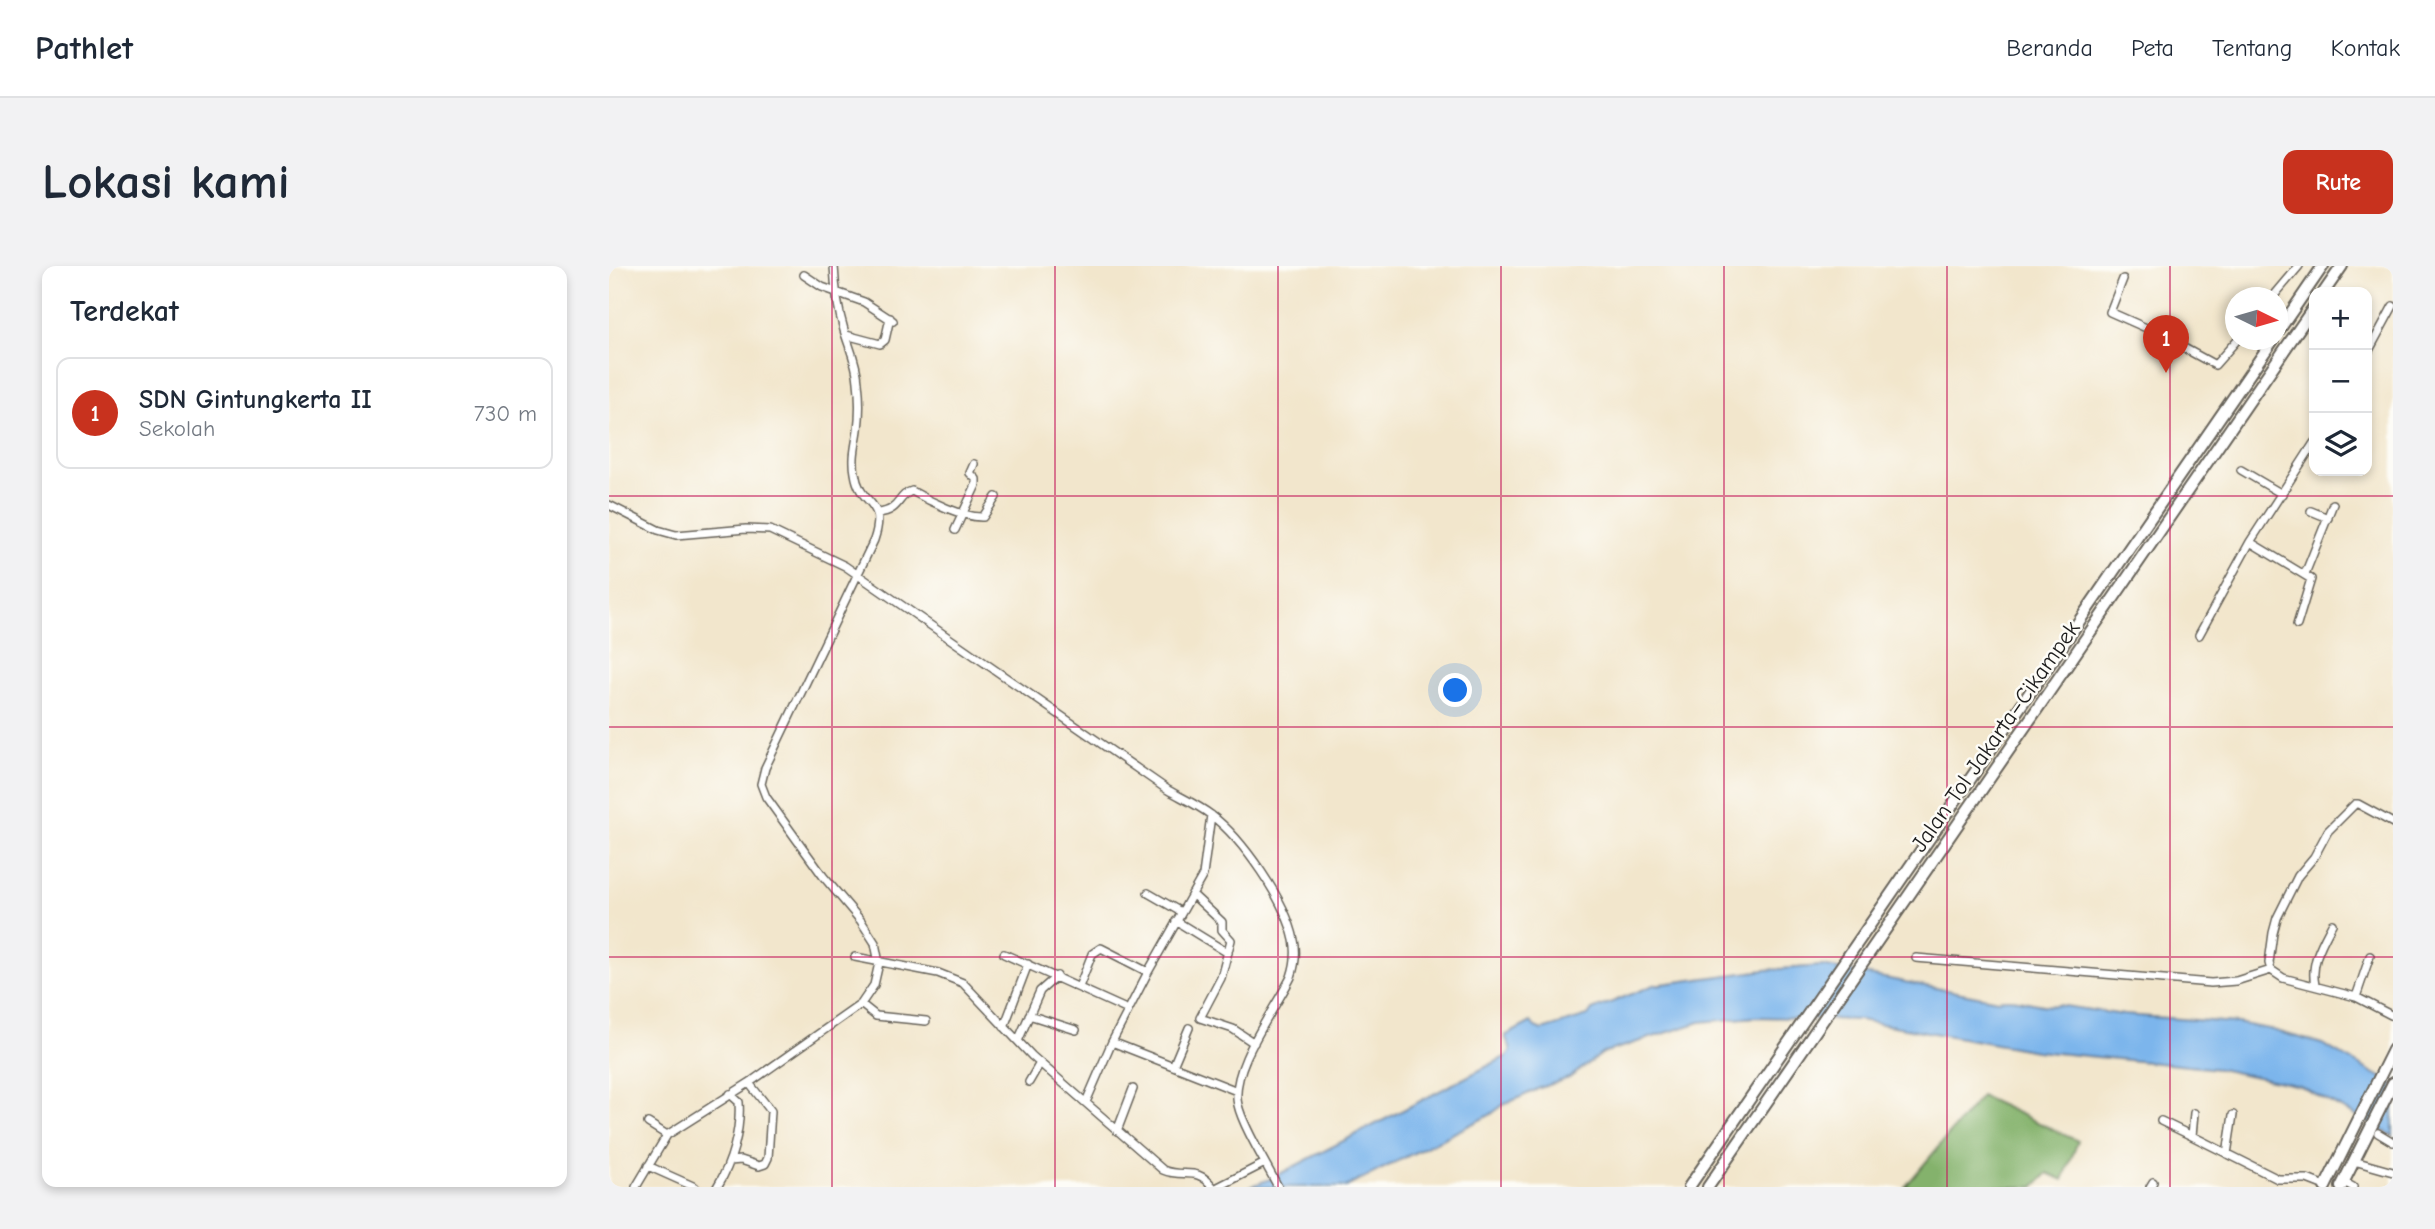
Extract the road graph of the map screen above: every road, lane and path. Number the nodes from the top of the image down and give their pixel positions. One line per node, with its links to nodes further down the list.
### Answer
1 (834, 266): 9 (street)
2 (2298, 266): 7 (street)
3 (2323, 266): 12 (highway)
4 (2342, 266): 8 (highway)
5 (804, 275): 9 (street)
6 (2123, 279): 14 (street)
7 (2281, 287)
8 (2327, 287)
9 (837, 292): 13 (street); 13 (street)
10 (2393, 306): 16 (street)
11 (2309, 314): 84 (highway, Jalan Tol Jakarta–Cikampek)
12 (2288, 317)
13 (846, 335): 26 (street)
14 (2228, 350)
15 (2266, 350): 99 (highway, Jalan Tol Jakarta–Cikampek)
16 (2369, 350)
17 (2309, 452): 18 (street)
18 (2307, 456): 21 (street)
19 (975, 464): 27 (street)
20 (2242, 470): 21 (street)
21 (2282, 494): 30 (street)
22 (996, 497): 27 (street)
23 (2333, 504): 28 (street)
24 (609, 505): 32 (street)
25 (2311, 510): 28 (street)
26 (878, 513): 27 (street); 32 (street)
27 (964, 513): 29 (street)
28 (2328, 518): 31 (street)
29 (955, 530)
30 (2250, 542): 31 (street); 34 (street)
31 (2305, 574): 33 (street)
32 (857, 576): 35 (street); 47 (street)
33 (2297, 625)
34 (2199, 635)
35 (1211, 815): 38 (street); 65 (street)
36 (2393, 823): 49 (street)
37 (1147, 893): 39 (street)
38 (1192, 894): 39 (street); 42 (street)
39 (1181, 912): 40 (street)
40 (1176, 921): 42 (street); 50 (street)
41 (2332, 925): 52 (street)
42 (1228, 953): 65 (street)
43 (1004, 954): 48 (street)
44 (2370, 956): 54 (street)
45 (855, 957): 47 (street)
46 (1916, 958): 49 (street)
47 (879, 963): 55 (street); 60 (street)
48 (1028, 964): 51 (street); 60 (street)
49 (2271, 970): 52 (street)
50 (1148, 972): 53 (street); 56 (street)
51 (1057, 976): 53 (street); 57 (street)
52 (2315, 985): 54 (street)
53 (1080, 987): 56 (street)
54 (2356, 997): 58 (street)
55 (861, 1004): 59 (street); 70 (street)
56 (1128, 1010): 64 (street)
57 (1030, 1015): 62 (street); 63 (street)
58 (2393, 1016)
59 (926, 1021)
60 (1004, 1027): 63 (street)
61 (1189, 1028): 68 (street)
62 (1076, 1030)
63 (1018, 1041): 67 (street)
64 (1112, 1042): 68 (street); 75 (street)
65 (1254, 1043): 73 (street)
66 (2393, 1049): 93 (highway)
67 (1040, 1063): 69 (street); 75 (street)
68 (1174, 1066): 73 (street)
69 (1029, 1082)
70 (749, 1083): 74 (street); 87 (street)
71 (2393, 1083): 88 (highway)
72 (1133, 1089): 80 (street)
73 (1237, 1091): 89 (street)
74 (730, 1094): 82 (street); 87 (street)
75 (1086, 1102): 80 (street)
76 (2194, 1113): 83 (street)
77 (2233, 1115): 86 (street)
78 (2161, 1121): 83 (street)
79 (648, 1123): 82 (street)
80 (1117, 1131): 97 (street)
81 (2378, 1133): 85 (street)
82 (667, 1135): 90 (street)
83 (2192, 1136): 86 (street)
84 (1743, 1137): 100 (highway, Jalan Tol Jakarta–Cikampek); 101 (highway)
85 (2393, 1142)
86 (2227, 1154): 93 (street)
87 (730, 1161): 96 (street)
88 (2354, 1161): 91 (street); 92 (highway)
89 (1265, 1163): 97 (street); 98 (street)
90 (647, 1166): 94 (street); 95 (street)
91 (2393, 1172)
92 (2346, 1185)
93 (2325, 1186)
94 (636, 1187)
95 (695, 1187)
96 (717, 1187)
97 (1216, 1187)
98 (1278, 1187)
99 (1689, 1187)
100 (1708, 1187)
101 (1714, 1187)

